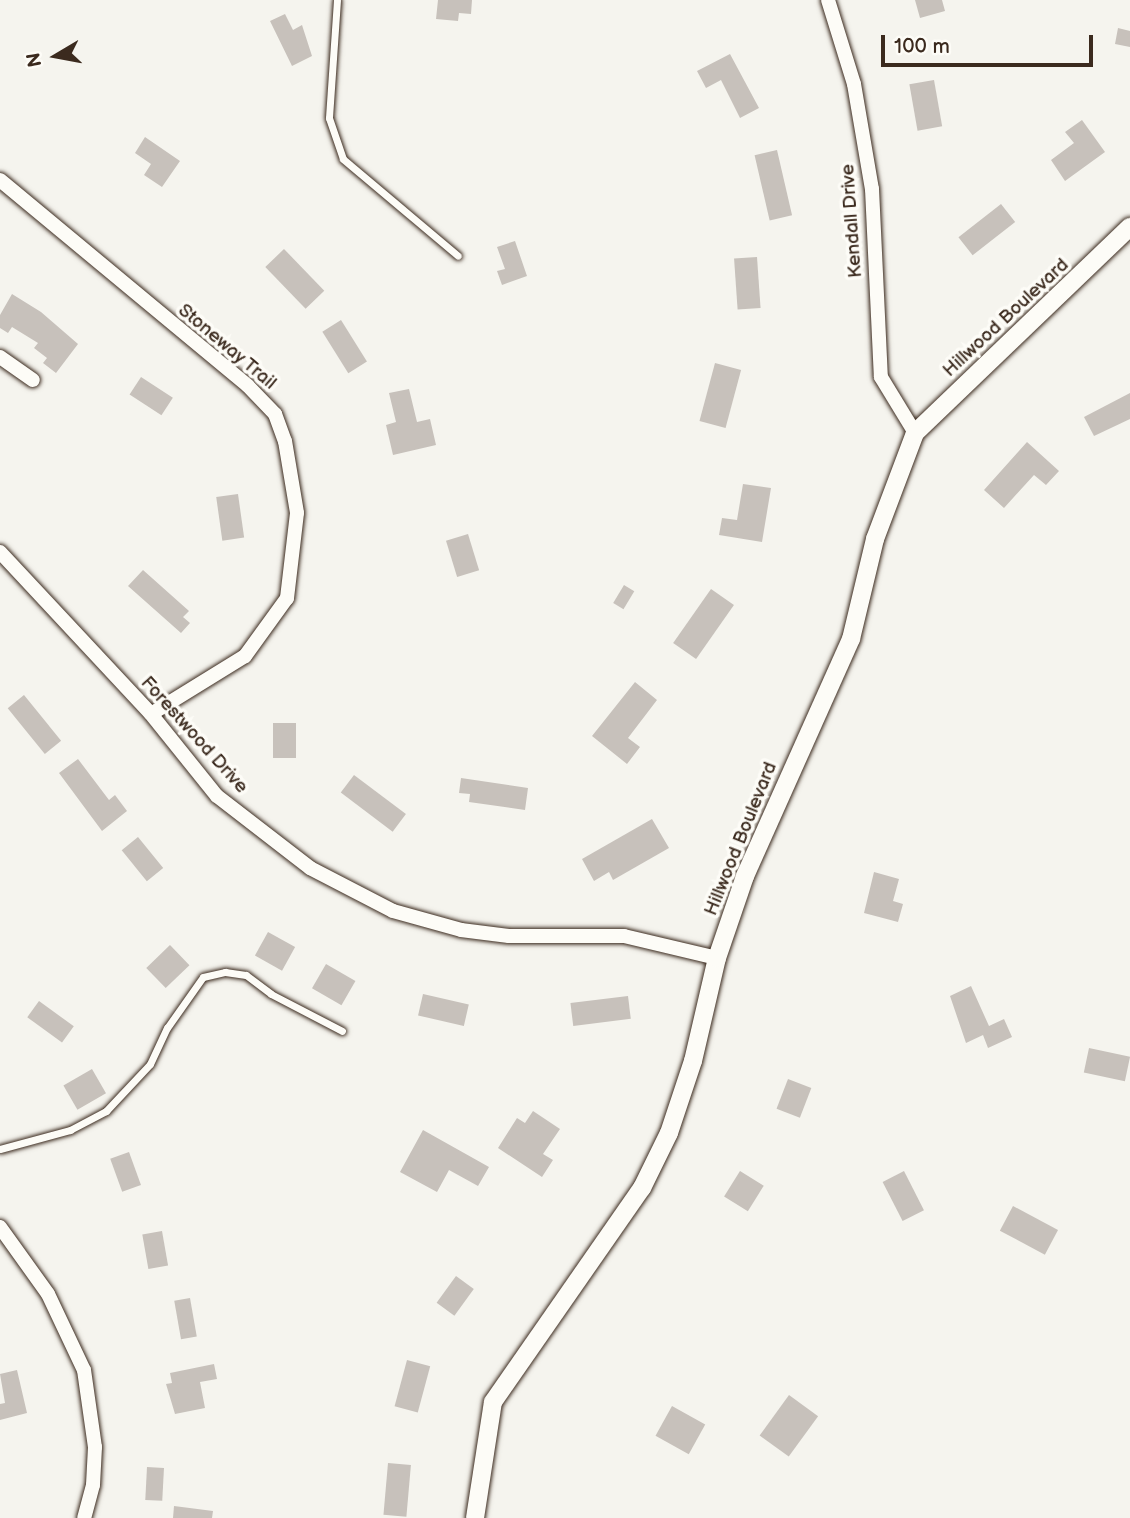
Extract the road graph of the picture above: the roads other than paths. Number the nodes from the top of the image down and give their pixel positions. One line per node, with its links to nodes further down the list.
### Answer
1 (337, 0): 5 (lane)
2 (828, 0): 8 (street, Kendall Drive)
3 (0, 180): 10 (street, Stoneway Trail)
4 (1130, 227): 8 (street, Hillwood Boulevard)
5 (458, 256)
6 (0, 357): 7 (street)
7 (33, 380)
8 (915, 433): 11 (street, Hillwood Boulevard)
9 (0, 552): 10 (street, Forestwood Drive)
10 (151, 714): 11 (street, Forestwood Drive)
11 (717, 958): 16 (street, Hillwood Boulevard)
12 (342, 1031): 13 (lane)
13 (0, 1149)
14 (0, 1227): 15 (street)
15 (84, 1518)
16 (475, 1518)

